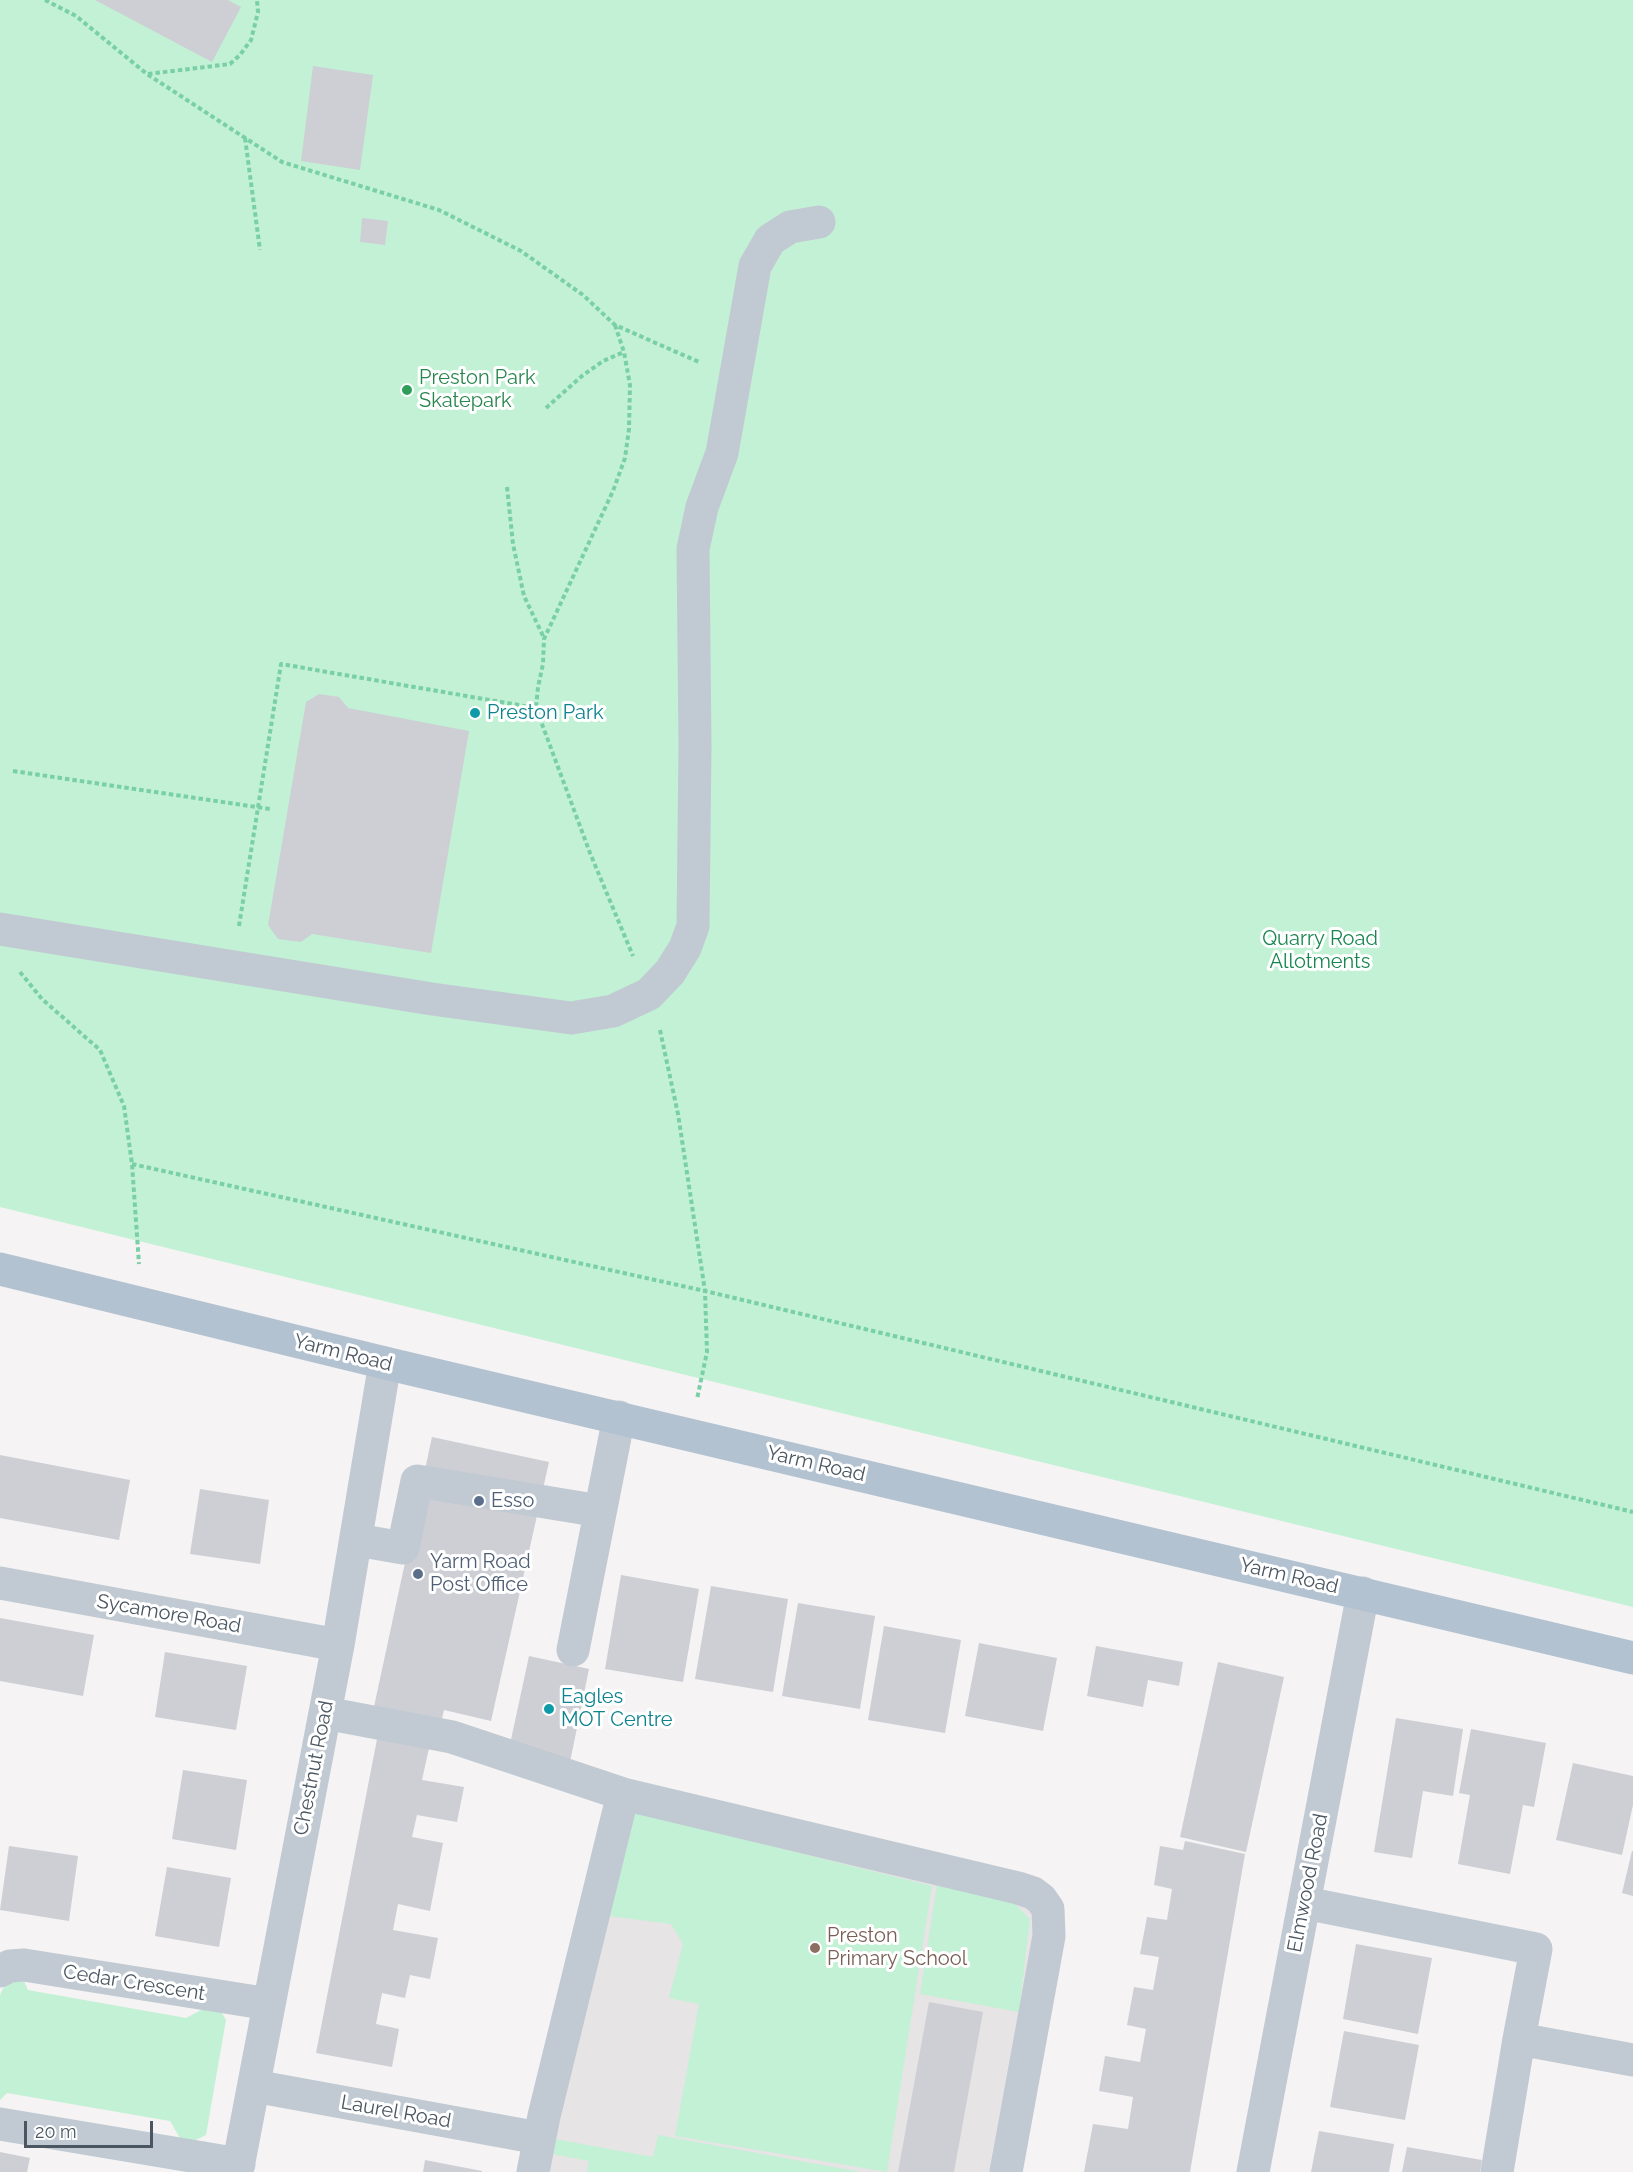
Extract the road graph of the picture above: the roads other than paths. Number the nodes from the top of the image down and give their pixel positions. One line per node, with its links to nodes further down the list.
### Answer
1 (819, 222): 2 (street)
2 (0, 929)
3 (0, 1269): 4 (main road, Yarm Road)
4 (386, 1363): 5 (main road, Yarm Road); 7 (street, Chestnut Road)
5 (619, 1417): 6 (street); 9 (main road, Yarm Road)
6 (600, 1511): 7 (street); 11 (street)
7 (357, 1540): 10 (street, Chestnut Road)
8 (0, 1583): 10 (street, Sycamore Road)
9 (1363, 1593): 12 (main road, Yarm Road); 15 (street, Elmwood Road)
10 (338, 1645): 13 (street, Chestnut Road)
11 (573, 1650)
12 (1633, 1658)
13 (325, 1713): 14 (street); 17 (street, Chestnut Road)
14 (623, 1794): 22 (street); 25 (street)
15 (1305, 1903): 18 (street); 26 (street, Elmwood Road)
16 (0, 1971): 17 (street, Cedar Crescent)
17 (269, 2004): 20 (street, Chestnut Road)
18 (1519, 2039): 19 (street); 27 (street)
19 (1633, 2061)
20 (254, 2086): 22 (street, Laurel Road); 23 (street, Chestnut Road)
21 (0, 2124): 23 (street)
22 (539, 2138): 24 (street)
23 (238, 2168)
24 (533, 2172)
25 (1006, 2172)
26 (1253, 2172)
27 (1497, 2172)

